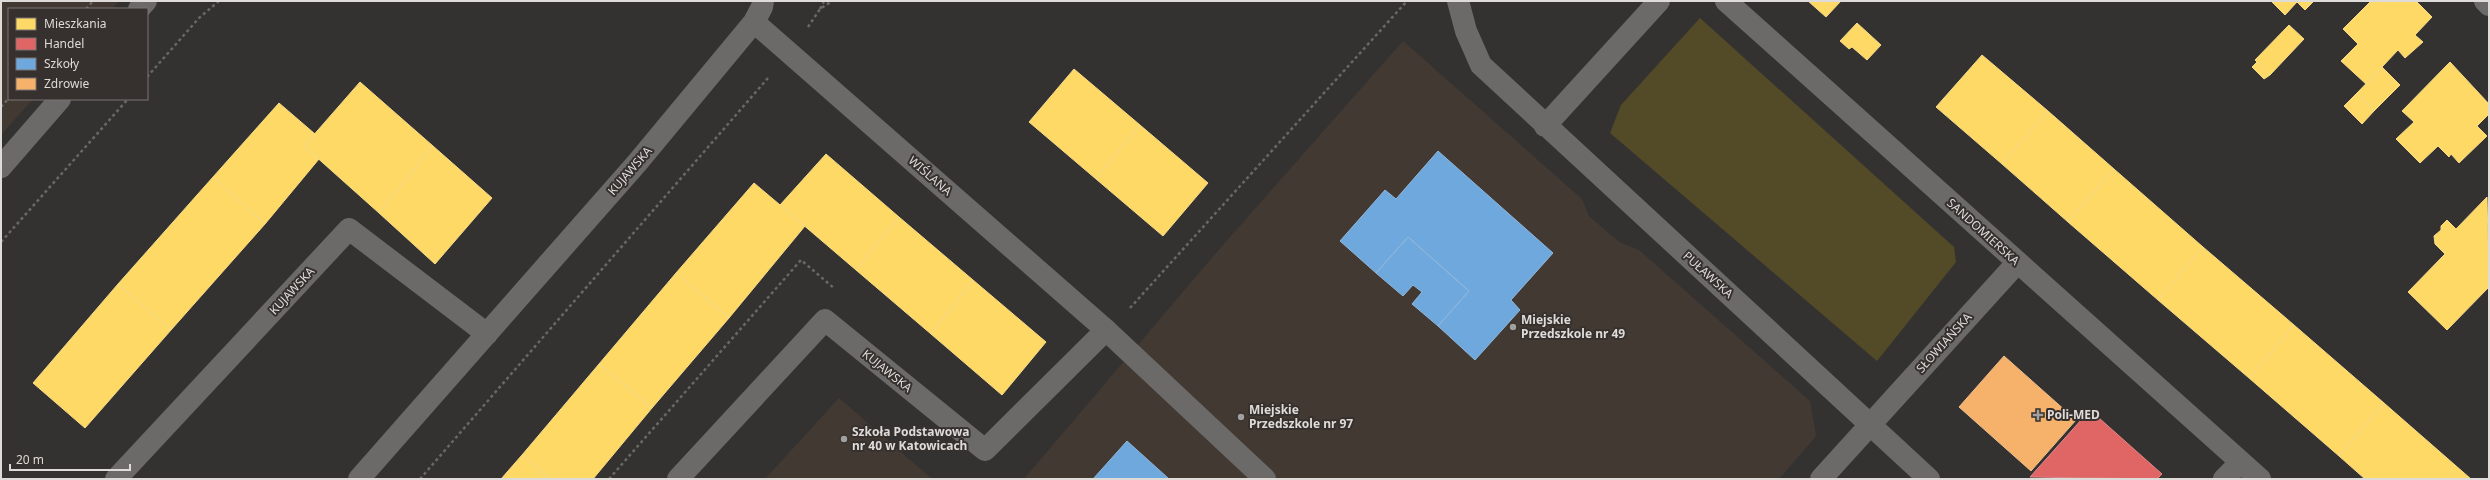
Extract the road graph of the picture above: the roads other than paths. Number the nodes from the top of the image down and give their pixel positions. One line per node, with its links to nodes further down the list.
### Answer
1 (763, 1): 7 (street, KUJAWSKA)
2 (1458, 1): 9 (street, PUŁAWSKA)
3 (1658, 1): 9 (street)
4 (1726, 1): 11 (street, SANDOMIERSKA)
5 (2485, 1): 6 (street)
6 (2489, 5)
7 (754, 22): 12 (street, WIŚLANA); 13 (street, KUJAWSKA)
8 (59, 100): 10 (street)
9 (1545, 126): 14 (street, PUŁAWSKA)
10 (1, 167)
11 (2018, 263): 14 (street, SŁOWIAŃSKA); 15 (street, SANDOMIERSKA)
12 (1106, 330): 18 (street, KUJAWSKA); 19 (street, WIŚLANA)
13 (487, 334): 16 (street, KUJAWSKA); 17 (street, KUJAWSKA)
14 (1871, 424): 20 (street, SŁOWIAŃSKA); 21 (street)
15 (2240, 462): 22 (street); 23 (street, SANDOMIERSKA)
16 (116, 479)
17 (359, 479)
18 (678, 479)
19 (1265, 479)
20 (1821, 479)
21 (1929, 479)
22 (2224, 479)
23 (2260, 479)

